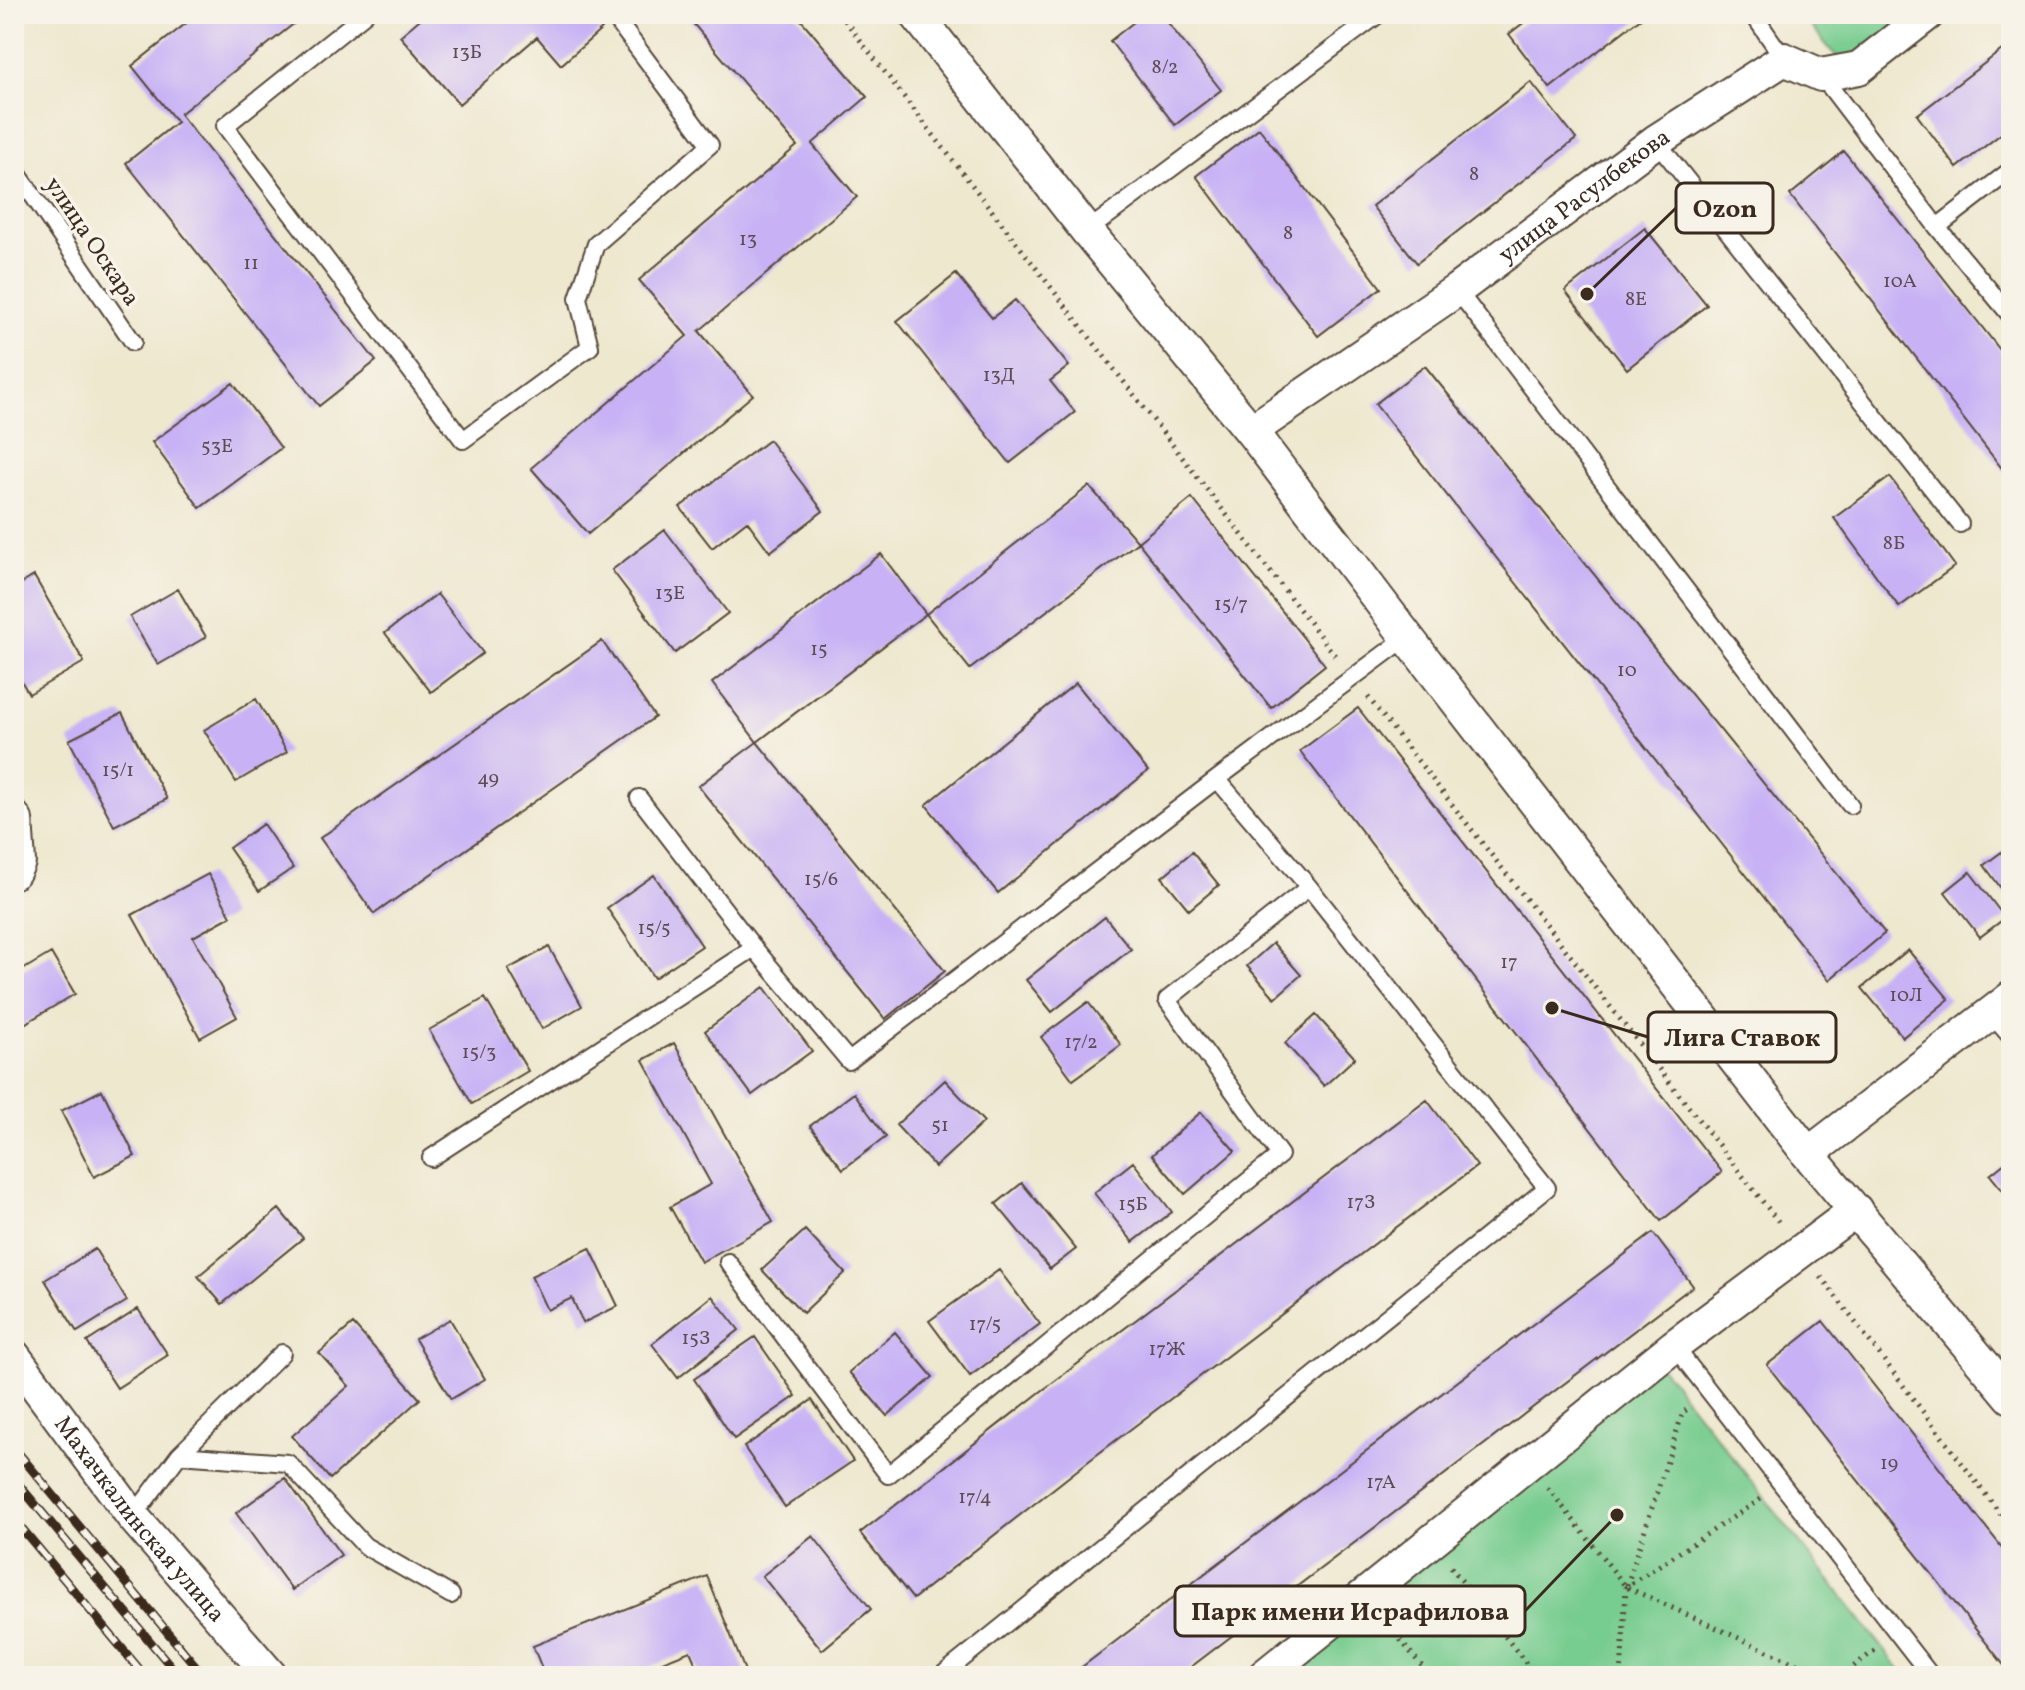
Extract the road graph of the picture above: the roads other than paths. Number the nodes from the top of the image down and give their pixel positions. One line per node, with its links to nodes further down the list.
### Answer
1 (365, 14): 2 (lane)
2 (612, 14)
3 (916, 14): 13 (street)
4 (1379, 14): 13 (lane)
5 (1753, 14): 7 (lane)
6 (1928, 14): 8 (street)
7 (1784, 59): 8 (street); 9 (street, улица Расулбекова)
8 (1821, 75): 12 (lane)
9 (1656, 141): 14 (street, улица Расулбекова); 18 (lane)
10 (14, 168): 16 (lane, улица Оскара)
11 (2011, 170): 12 (lane)
12 (1937, 227): 15 (lane)
13 (1087, 231): 17 (street)
14 (1457, 290): 17 (street, улица Расулбекова); 22 (lane)
15 (2011, 316)
16 (133, 342)
17 (1251, 431): 19 (street)
18 (1960, 524)
19 (1407, 637): 20 (lane); 28 (street)
20 (1217, 779): 25 (lane); 26 (lane)
21 (639, 798): 26 (lane)
22 (1850, 805)
23 (14, 817): 24 (street)
24 (14, 872)
25 (1309, 887): 31 (lane); 40 (lane)
26 (754, 948): 29 (lane)
27 (2004, 1016): 28 (street)
28 (1808, 1154): 30 (street)
29 (431, 1158)
30 (1856, 1210): 32 (street); 35 (street)
31 (728, 1262)
32 (1674, 1346): 41 (street); 42 (lane)
33 (282, 1353): 36 (lane)
34 (14, 1356): 37 (street, Махачкалинская улица)
35 (2011, 1397)
36 (179, 1455): 37 (lane); 38 (lane)
37 (133, 1517): 39 (street, Махачкалинская улица)
38 (451, 1595)
39 (271, 1676)
40 (941, 1676)
41 (1264, 1676)
42 (1931, 1676)

